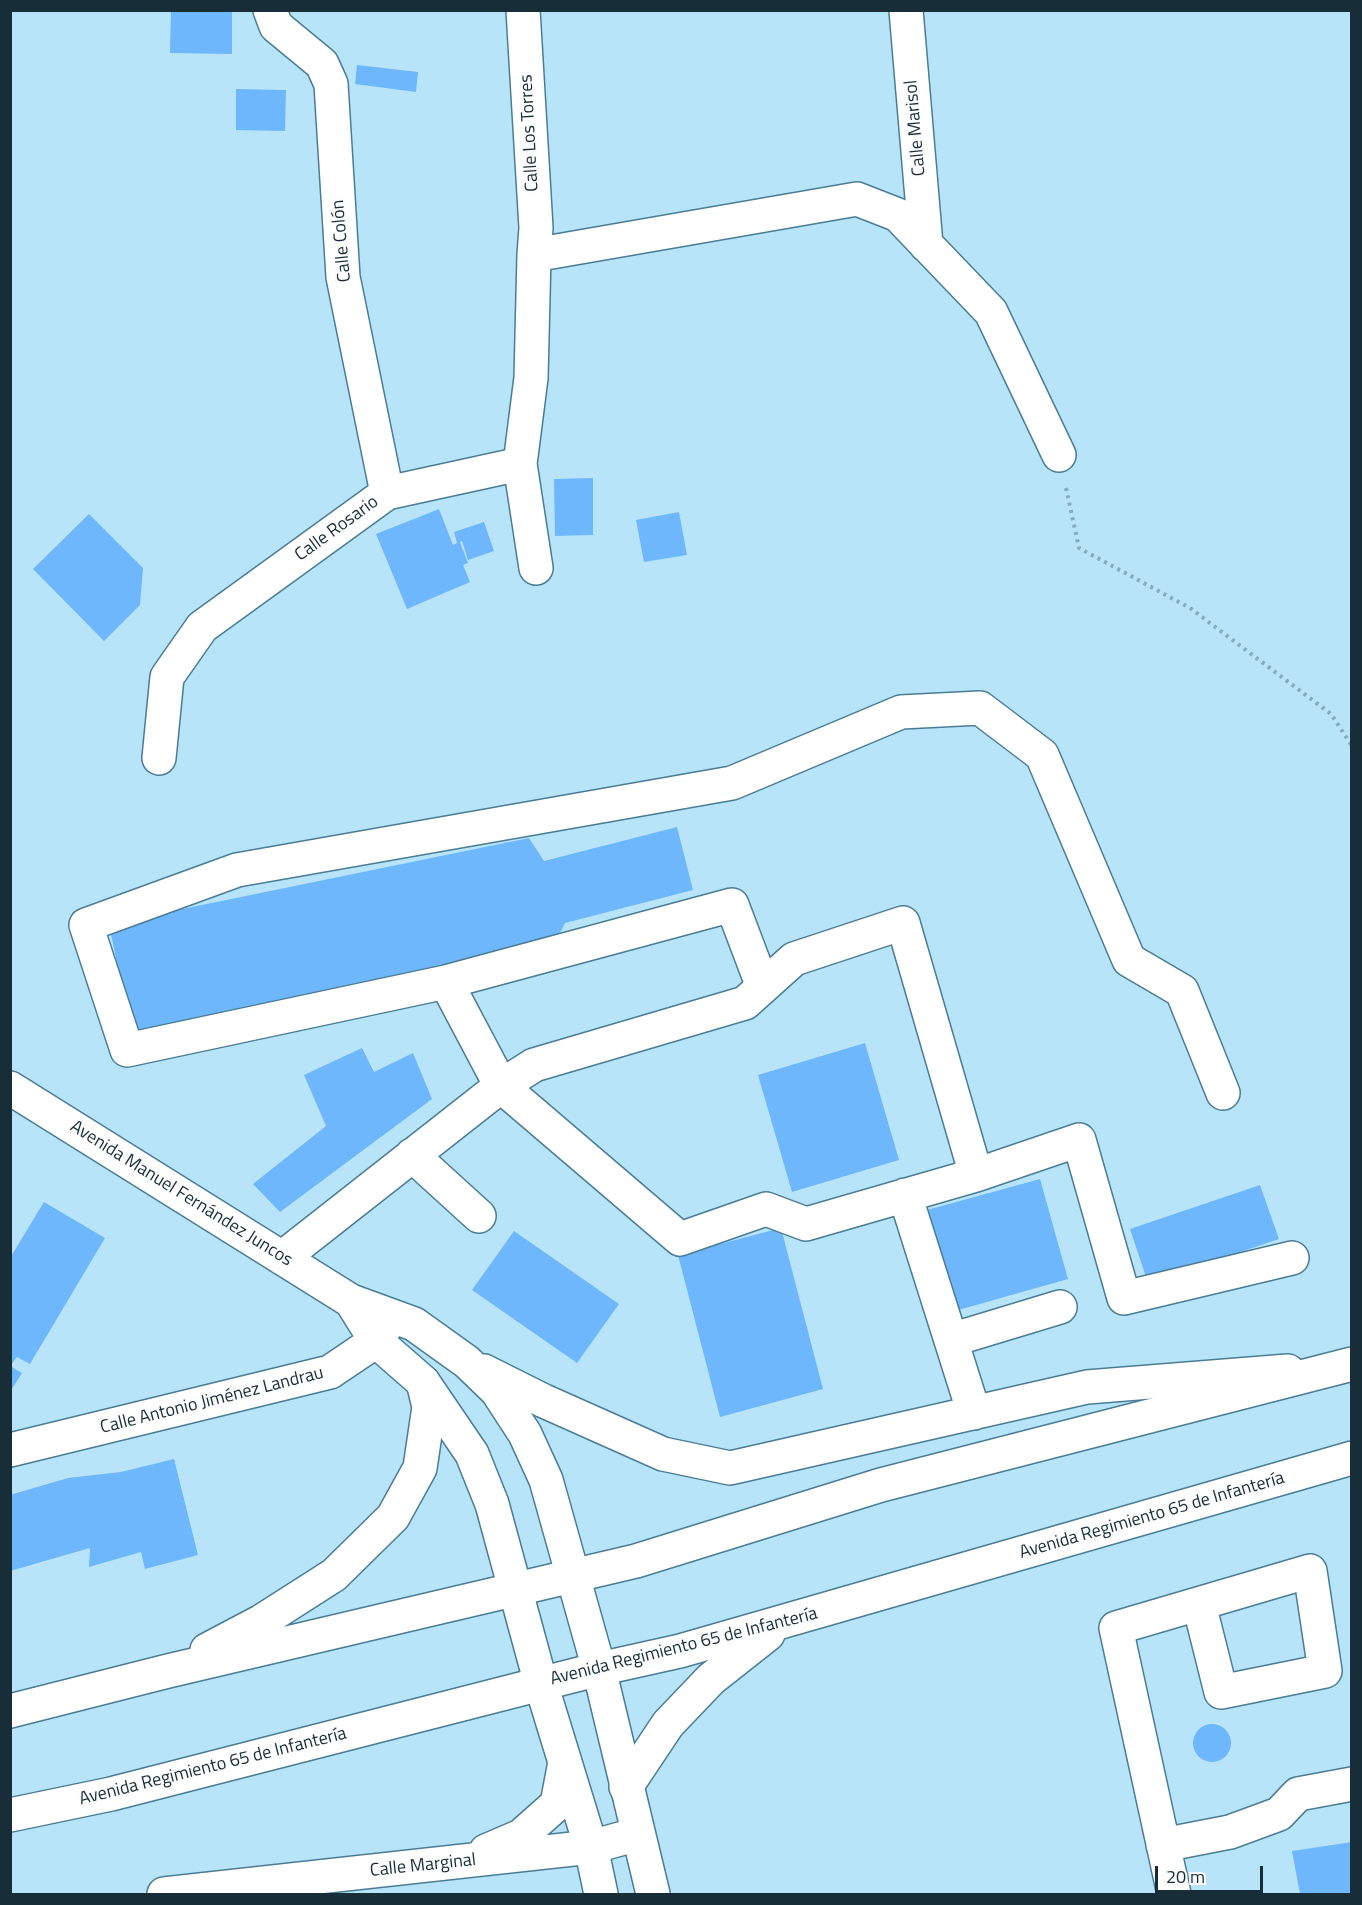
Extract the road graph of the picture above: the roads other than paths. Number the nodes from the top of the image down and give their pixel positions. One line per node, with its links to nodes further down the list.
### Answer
1 (270, 10): 8 (street, Calle Colón)
2 (523, 10): 5 (street, Calle Los Torres)
3 (906, 10): 4 (street, Calle Marisol)
4 (926, 245): 5 (street); 6 (street)
5 (534, 255): 7 (street, Calle Los Torres)
6 (1059, 455)
7 (520, 464): 8 (street, Calle Rosario); 9 (street)
8 (387, 493): 10 (street, Calle Rosario)
9 (536, 568)
10 (159, 758)
11 (446, 982): 12 (street); 13 (street); 15 (street)
12 (763, 987): 13 (street); 17 (street)
13 (501, 1086): 16 (street); 18 (street)
14 (10, 1088): 20 (street, Avenida Manuel Fernández Juncos)
15 (1223, 1093)
16 (412, 1155): 19 (street); 20 (street)
17 (976, 1175): 18 (street); 21 (street)
18 (905, 1196): 24 (street)
19 (478, 1216)
20 (282, 1258): 23 (street, Avenida Manuel Fernández Juncos)
21 (1292, 1258)
22 (1060, 1307): 24 (street)
23 (384, 1328): 25 (street); 27 (street, Avenida Manuel Fernández Juncos); 29 (street, Calle Antonio Jiménez Landrau)
24 (951, 1340): 28 (street)
25 (467, 1362): 28 (street); 31 (street)
26 (1348, 1366): 28 (street); 31 (street)
27 (423, 1382): 32 (street, Avenida Manuel Fernández Juncos); 36 (street)
28 (974, 1413)
29 (10, 1450)
30 (1352, 1458): 34 (street, Avenida Regimiento 65 de Infantería)
31 (571, 1576): 32 (street); 35 (street)
32 (514, 1590): 36 (street); 37 (street, Avenida Manuel Fernández Juncos)
33 (1199, 1604): 44 (street)
34 (786, 1622): 35 (street, Avenida Regimiento 65 de Infantería); 41 (street)
35 (599, 1669): 37 (street, Avenida Regimiento 65 de Infantería); 41 (street)
36 (168, 1671): 38 (street)
37 (541, 1684): 39 (street, Avenida Manuel Fernández Juncos); 42 (street, Avenida Regimiento 65 de Infantería)
38 (10, 1711)
39 (565, 1761): 45 (street, Avenida Manuel Fernández Juncos); 46 (street)
40 (1352, 1784): 44 (street)
41 (626, 1787): 43 (street)
42 (10, 1815)
43 (638, 1834): 45 (street, Calle Marginal); 51 (street)
44 (1163, 1845): 52 (street)
45 (591, 1847): 46 (street, Calle Marginal); 50 (street, Avenida Manuel Fernández Juncos)
46 (464, 1861): 47 (street, Calle Marginal)
47 (207, 1889): 48 (street, Calle Marginal); 49 (street, Calle Marginal)
48 (164, 1894)
49 (242, 1894)
50 (601, 1894)
51 (652, 1894)
52 (1174, 1894)

